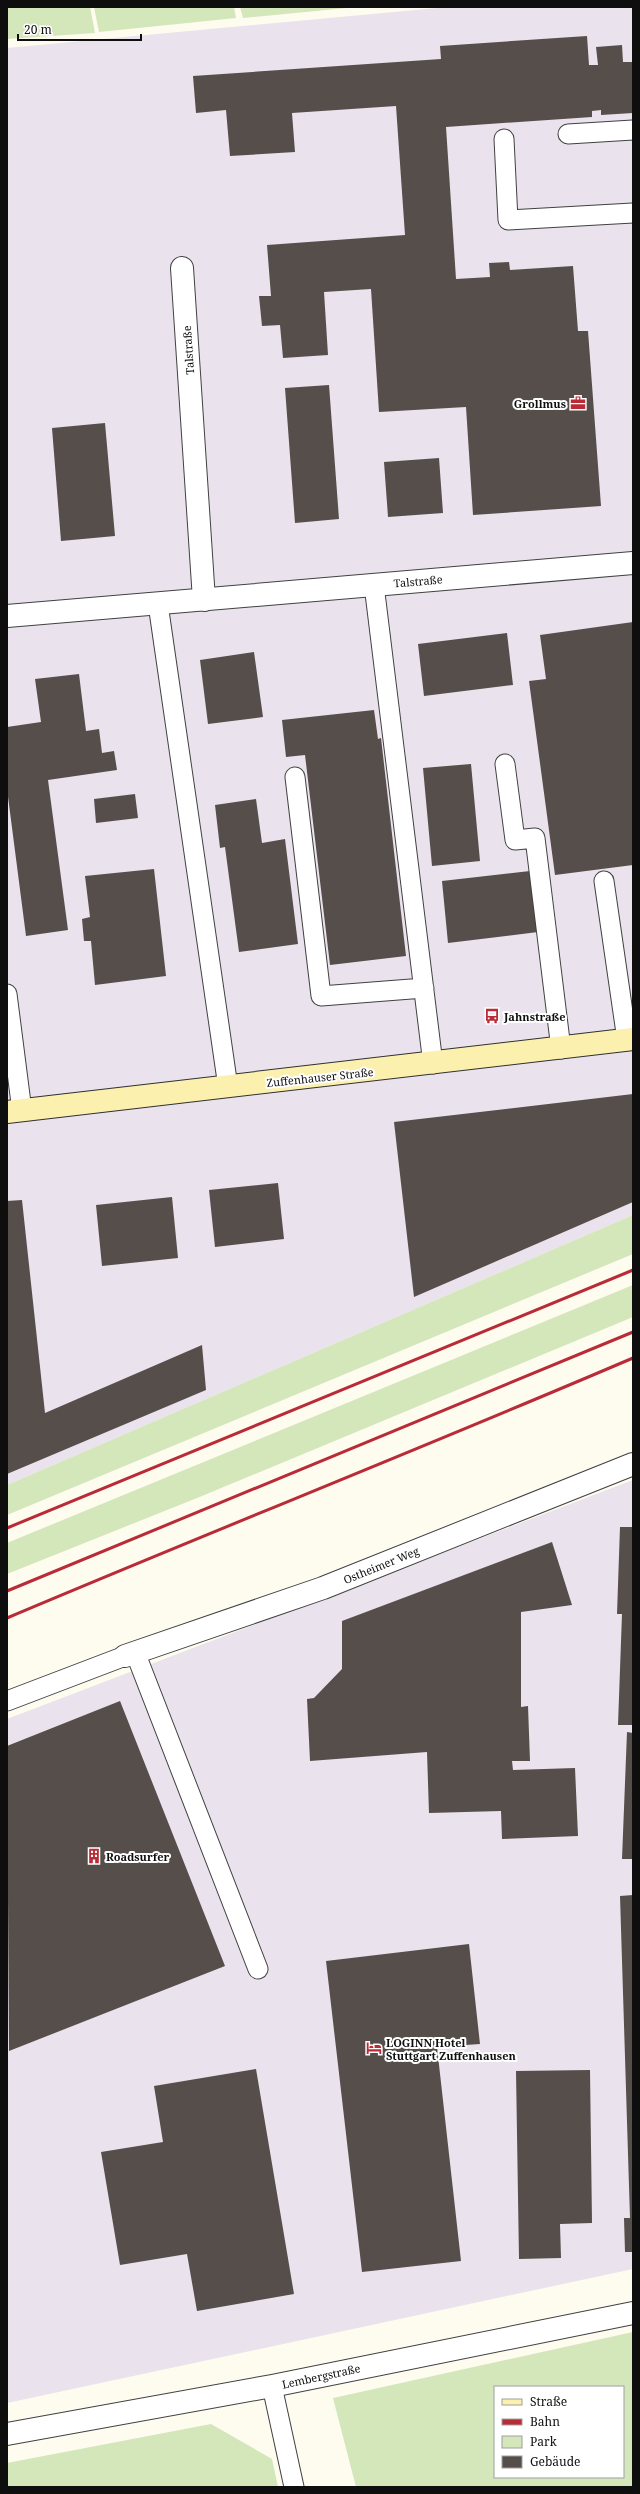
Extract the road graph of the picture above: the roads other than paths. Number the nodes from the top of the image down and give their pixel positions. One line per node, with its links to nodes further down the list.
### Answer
1 (633, 130): 2 (lane)
2 (568, 134)
3 (504, 139): 4 (lane)
4 (633, 213)
5 (182, 268): 8 (street, Talstraße)
6 (633, 563): 7 (street, Talstraße)
7 (374, 585): 8 (street, Talstraße); 14 (lane)
8 (204, 600): 9 (street, Talstraße)
9 (158, 604): 10 (street, Talstraße); 19 (lane)
10 (7, 616)
11 (505, 764): 17 (lane)
12 (295, 777): 14 (lane)
13 (604, 881): 16 (lane)
14 (424, 988): 18 (lane)
15 (7, 994): 20 (lane)
16 (630, 1040): 17 (main road, Zuffenhauser Straße)
17 (561, 1049): 18 (main road, Zuffenhauser Straße)
18 (433, 1064): 19 (main road, Zuffenhauser Straße)
19 (228, 1087): 20 (main road, Zuffenhauser Straße)
20 (14, 1112)
21 (633, 1464): 22 (street, Ostheimer Weg)
22 (130, 1654): 23 (lane); 24 (lane)
23 (7, 1701)
24 (258, 1969)
25 (633, 2313): 26 (street, Lembergstraße)
26 (272, 2386): 27 (street, Lembergstraße); 28 (lane)
27 (7, 2434)
28 (294, 2487)

